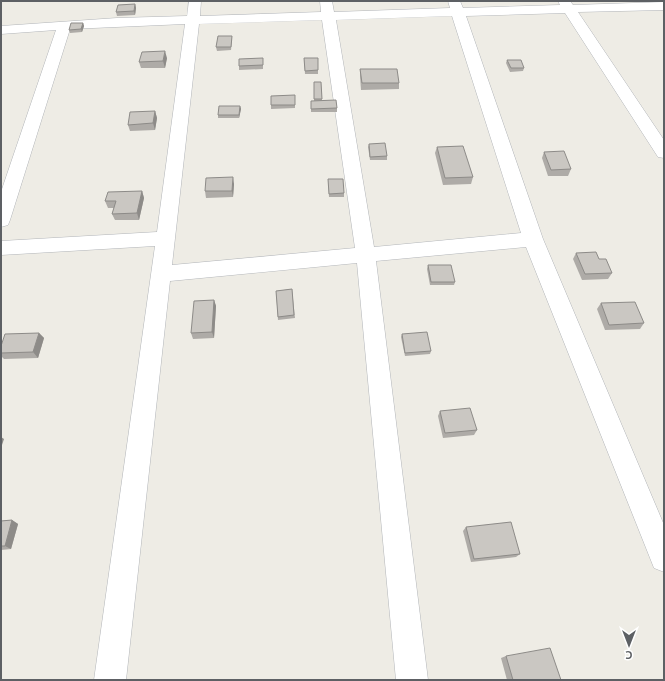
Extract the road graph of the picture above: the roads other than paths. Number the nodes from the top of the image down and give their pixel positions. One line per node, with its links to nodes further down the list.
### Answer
1 (566, 5): 2 (street); 3 (street); 8 (street)
2 (456, 6): 4 (street); 12 (street)
3 (664, 6)
4 (328, 8): 5 (street); 14 (street)
5 (194, 10): 6 (street); 11 (street)
6 (64, 26): 7 (street); 9 (street)
7 (1, 30)
8 (664, 153)
9 (5, 193): 10 (street)
10 (1, 220)
11 (166, 238): 13 (street); 15 (street)
12 (533, 239): 14 (street); 16 (street)
13 (1, 248)
14 (365, 254): 15 (street); 18 (street)
15 (161, 274): 17 (street)
16 (664, 558)
17 (110, 680)
18 (412, 680)

